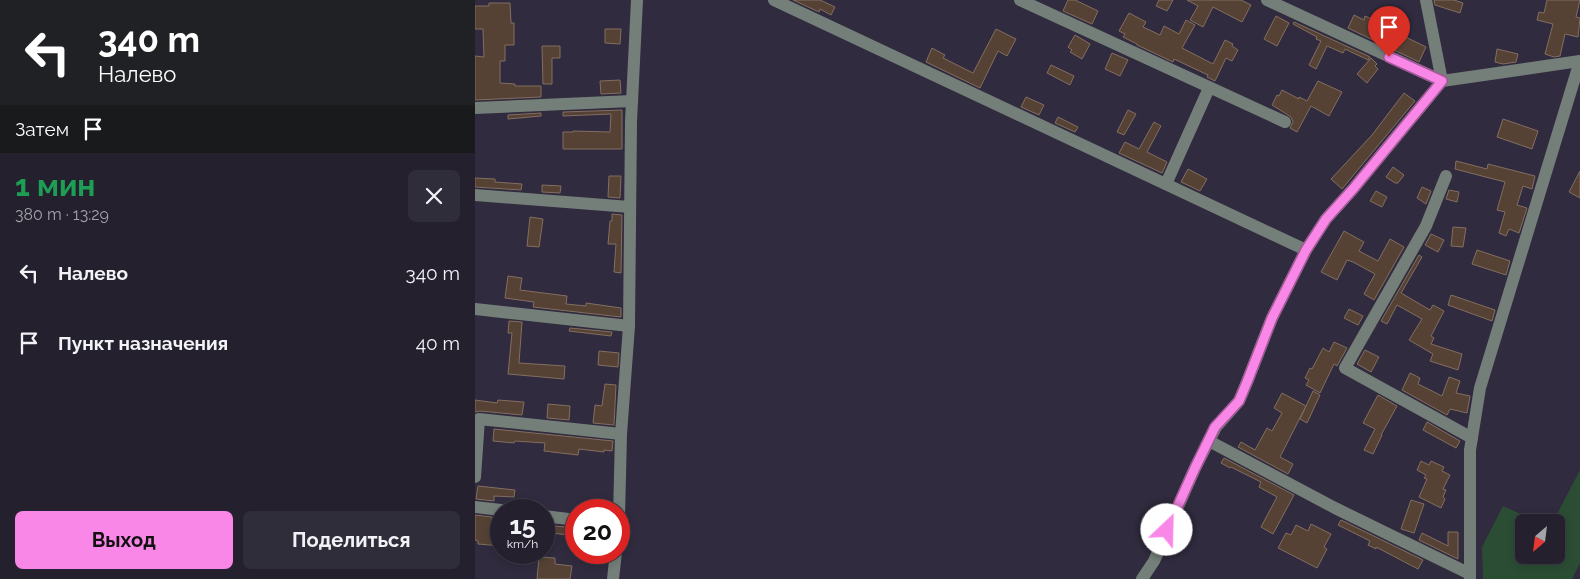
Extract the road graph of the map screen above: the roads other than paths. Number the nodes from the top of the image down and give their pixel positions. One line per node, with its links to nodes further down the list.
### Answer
1 (637, 0): 9 (street)
2 (774, 0): 13 (street)
3 (1020, 0): 8 (street)
4 (1267, 0): 7 (street)
5 (1426, 0): 7 (street)
6 (1580, 61): 7 (street); 21 (street)
7 (1442, 81): 16 (street)
8 (1209, 88): 11 (street); 13 (street)
9 (632, 101): 10 (street); 15 (street)
10 (475, 108)
11 (1285, 122)
12 (1446, 176): 21 (street)
13 (1166, 184): 16 (street)
14 (475, 195): 15 (street)
15 (630, 207): 18 (street)
16 (1306, 250): 22 (street)
17 (475, 309): 18 (street)
18 (629, 326): 20 (street)
19 (477, 419): 20 (street); 23 (street)
20 (621, 434): 24 (street)
21 (1472, 438): 28 (street)
22 (1209, 441): 28 (street); 30 (street)
23 (475, 477)
24 (619, 499)
25 (475, 507): 26 (street)
26 (490, 509)
27 (614, 564): 29 (street)
28 (1470, 577)
29 (613, 579)
30 (1143, 579)

